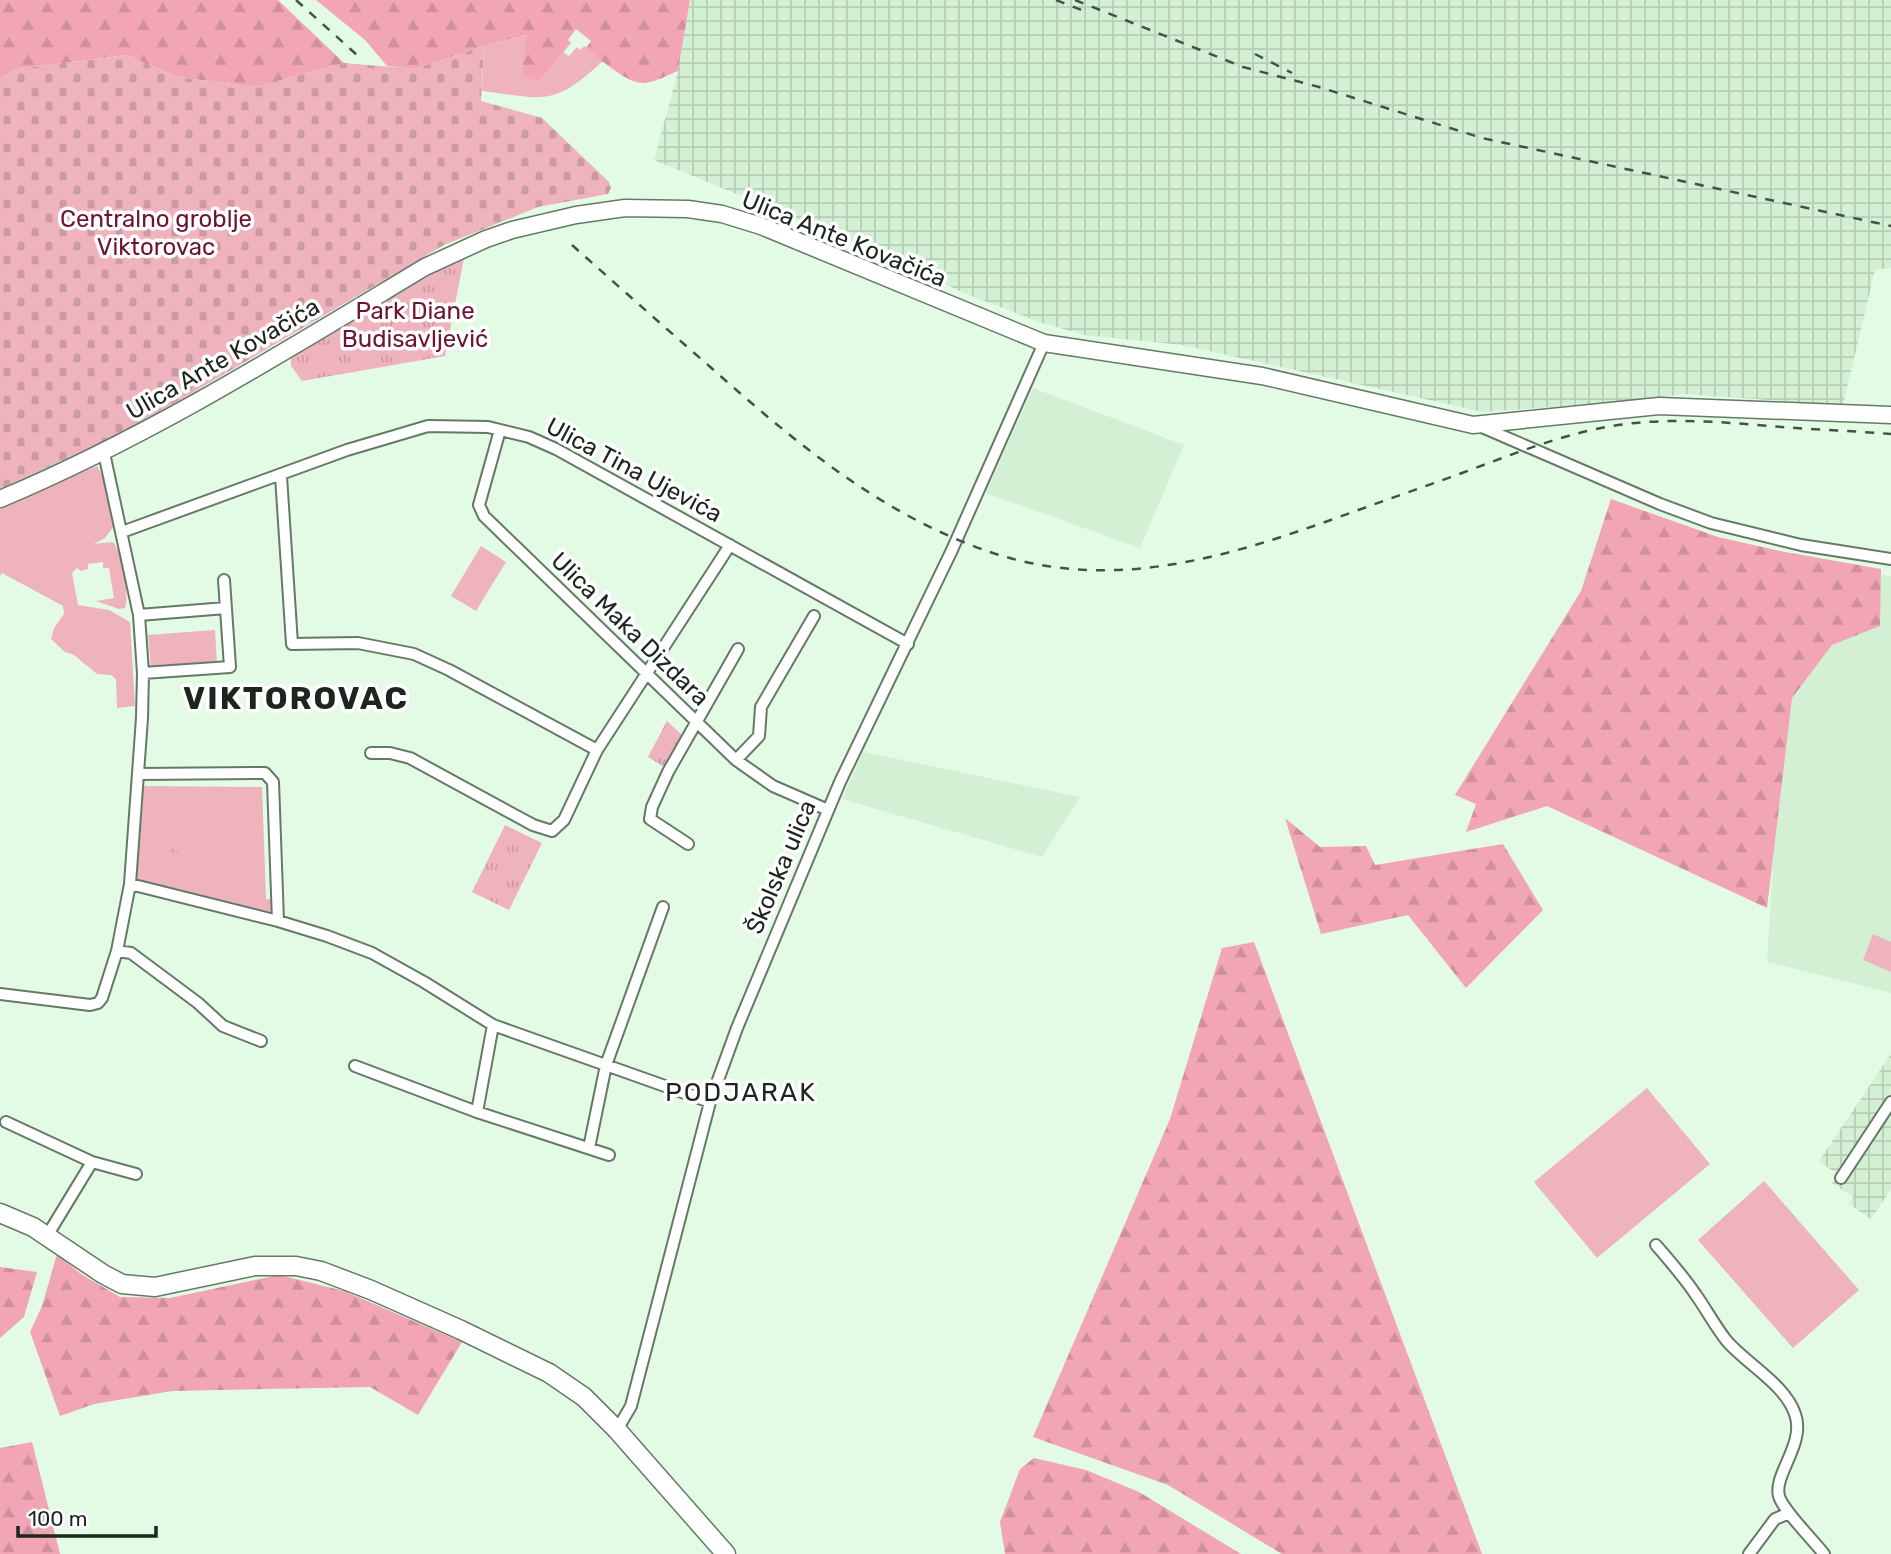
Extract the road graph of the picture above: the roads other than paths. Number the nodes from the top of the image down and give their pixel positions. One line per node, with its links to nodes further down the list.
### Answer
1 (1044, 343): 3 (main road, Ulica Ante Kovačića); 5 (main road, Ulica Ante Kovačića); 15 (street, Školska ulica)
2 (1891, 415): 3 (main road, Ulica Ante Kovačića)
3 (1473, 425): 10 (street)
4 (500, 430): 6 (street, Ulica Tina Ujevića); 9 (street, Ulica Tina Ujevića); 18 (street, Ulica Maka Dizdara)
5 (104, 453): 7 (main road, Ulica Ante Kovačića); 8 (street)
6 (281, 475): 8 (street, Ulica Tina Ujevića); 20 (street)
7 (0, 499)
8 (122, 532): 13 (street)
9 (730, 545): 15 (street, Ulica Tina Ujevića); 18 (street)
10 (1891, 559)
11 (224, 580): 12 (street)
12 (226, 608): 13 (street); 17 (street)
13 (139, 615): 17 (street)
14 (814, 616): 22 (street)
15 (908, 644): 24 (street, Školska ulica)
16 (738, 649): 19 (street)
17 (143, 673): 23 (street)
18 (646, 674): 19 (street, Ulica Maka Dizdara); 20 (street)
19 (697, 723): 22 (street, Ulica Maka Dizdara); 25 (street)
20 (597, 750): 21 (street)
21 (371, 753)
22 (736, 760): 24 (street, Ulica Maka Dizdara)
23 (138, 774): 26 (street); 28 (street)
24 (828, 810): 35 (street, Školska ulica)
25 (688, 844)
26 (130, 884): 28 (street); 29 (street)
27 (663, 907): 33 (street)
28 (278, 920): 31 (street)
29 (117, 951): 30 (street); 32 (street)
30 (0, 994)
31 (493, 1025): 33 (street); 37 (street)
32 (261, 1041)
33 (606, 1065): 35 (street); 39 (street)
34 (355, 1066): 37 (street)
35 (710, 1102): 47 (street, Školska ulica)
36 (1891, 1102): 43 (street)
37 (477, 1112): 39 (street)
38 (6, 1122): 41 (street)
39 (589, 1148): 40 (street)
40 (609, 1155)
41 (92, 1162): 42 (street); 45 (street)
42 (136, 1174)
43 (1840, 1178)
44 (0, 1213): 45 (main road)
45 (47, 1236): 47 (main road)
46 (1656, 1245): 48 (street)
47 (618, 1430): 49 (main road)
48 (1787, 1514): 50 (street); 51 (street)
49 (726, 1554)
50 (1749, 1554)
51 (1824, 1554)

